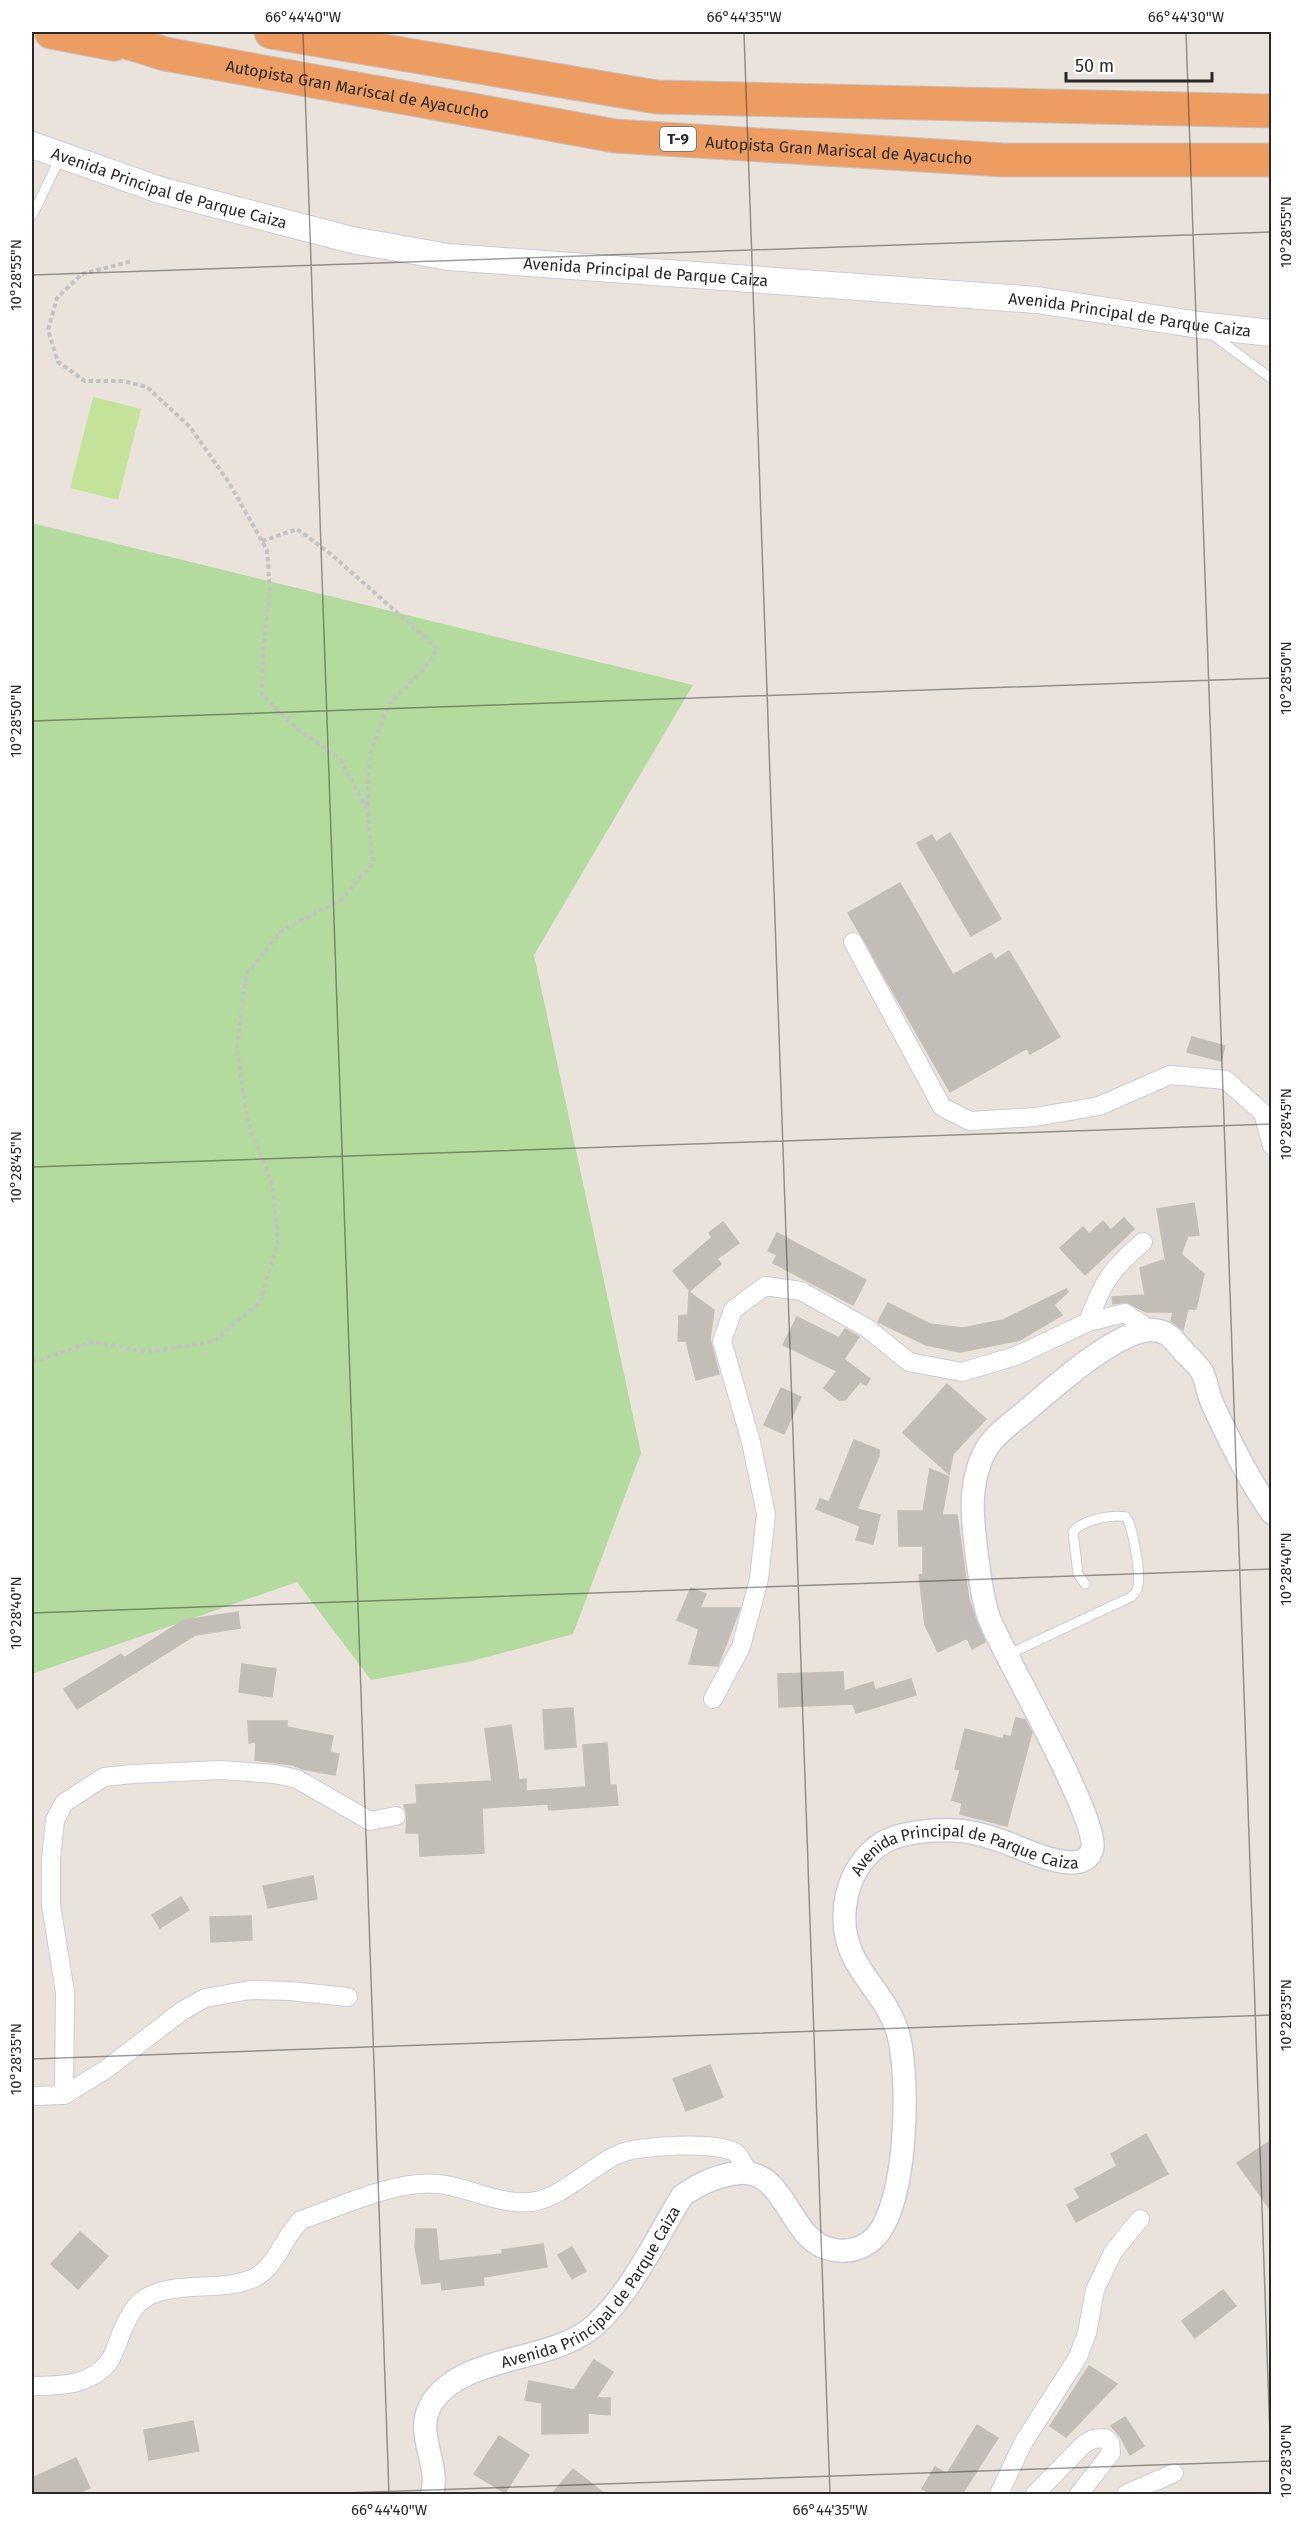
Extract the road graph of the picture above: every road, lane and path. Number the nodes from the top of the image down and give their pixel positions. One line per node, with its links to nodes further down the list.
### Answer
1 (51, 32): 4 (highway)
2 (94, 32): 4 (highway, Autopista Gran Mariscal de Ayacucho / T-9)
3 (271, 32): 5 (highway)
4 (165, 54): 8 (highway, Autopista Gran Mariscal de Ayacucho / T-9)
5 (1272, 111)
6 (32, 145): 7 (main road, Avenida Principal de Parque Caiza)
7 (61, 156): 9 (lane); 12 (main road, Avenida Principal de Parque Caiza)
8 (1272, 160)
9 (36, 195): 10 (lane)
10 (32, 216)
11 (132, 261): 15 (path)
12 (1199, 325): 13 (main road, Avenida Principal de Parque Caiza); 14 (lane)
13 (1272, 333)
14 (1272, 379)
15 (262, 540): 16 (path); 16 (path)
16 (367, 809): 22 (path)
17 (853, 942): 18 (street)
18 (1272, 1146)
19 (1143, 1242): 20 (street)
20 (1088, 1322): 21 (street); 26 (street)
21 (1151, 1330): 23 (street); 25 (street, Avenida Principal de Parque Caiza)
22 (32, 1362)
23 (1272, 1513)
24 (1085, 1584): 25 (lane)
25 (1007, 1655): 31 (street, Avenida Principal de Parque Caiza)
26 (713, 1699)
27 (396, 1816): 29 (street)
28 (348, 1997): 29 (street)
29 (64, 2095): 30 (street)
30 (32, 2096)
31 (749, 2172): 33 (street); 35 (street, Avenida Principal de Parque Caiza)
32 (1140, 2220): 36 (street)
33 (32, 2386)
34 (1174, 2473): 39 (street)
35 (432, 2494)
36 (999, 2494)
37 (1035, 2494): 38 (street)
38 (1079, 2494)
39 (1126, 2494)

